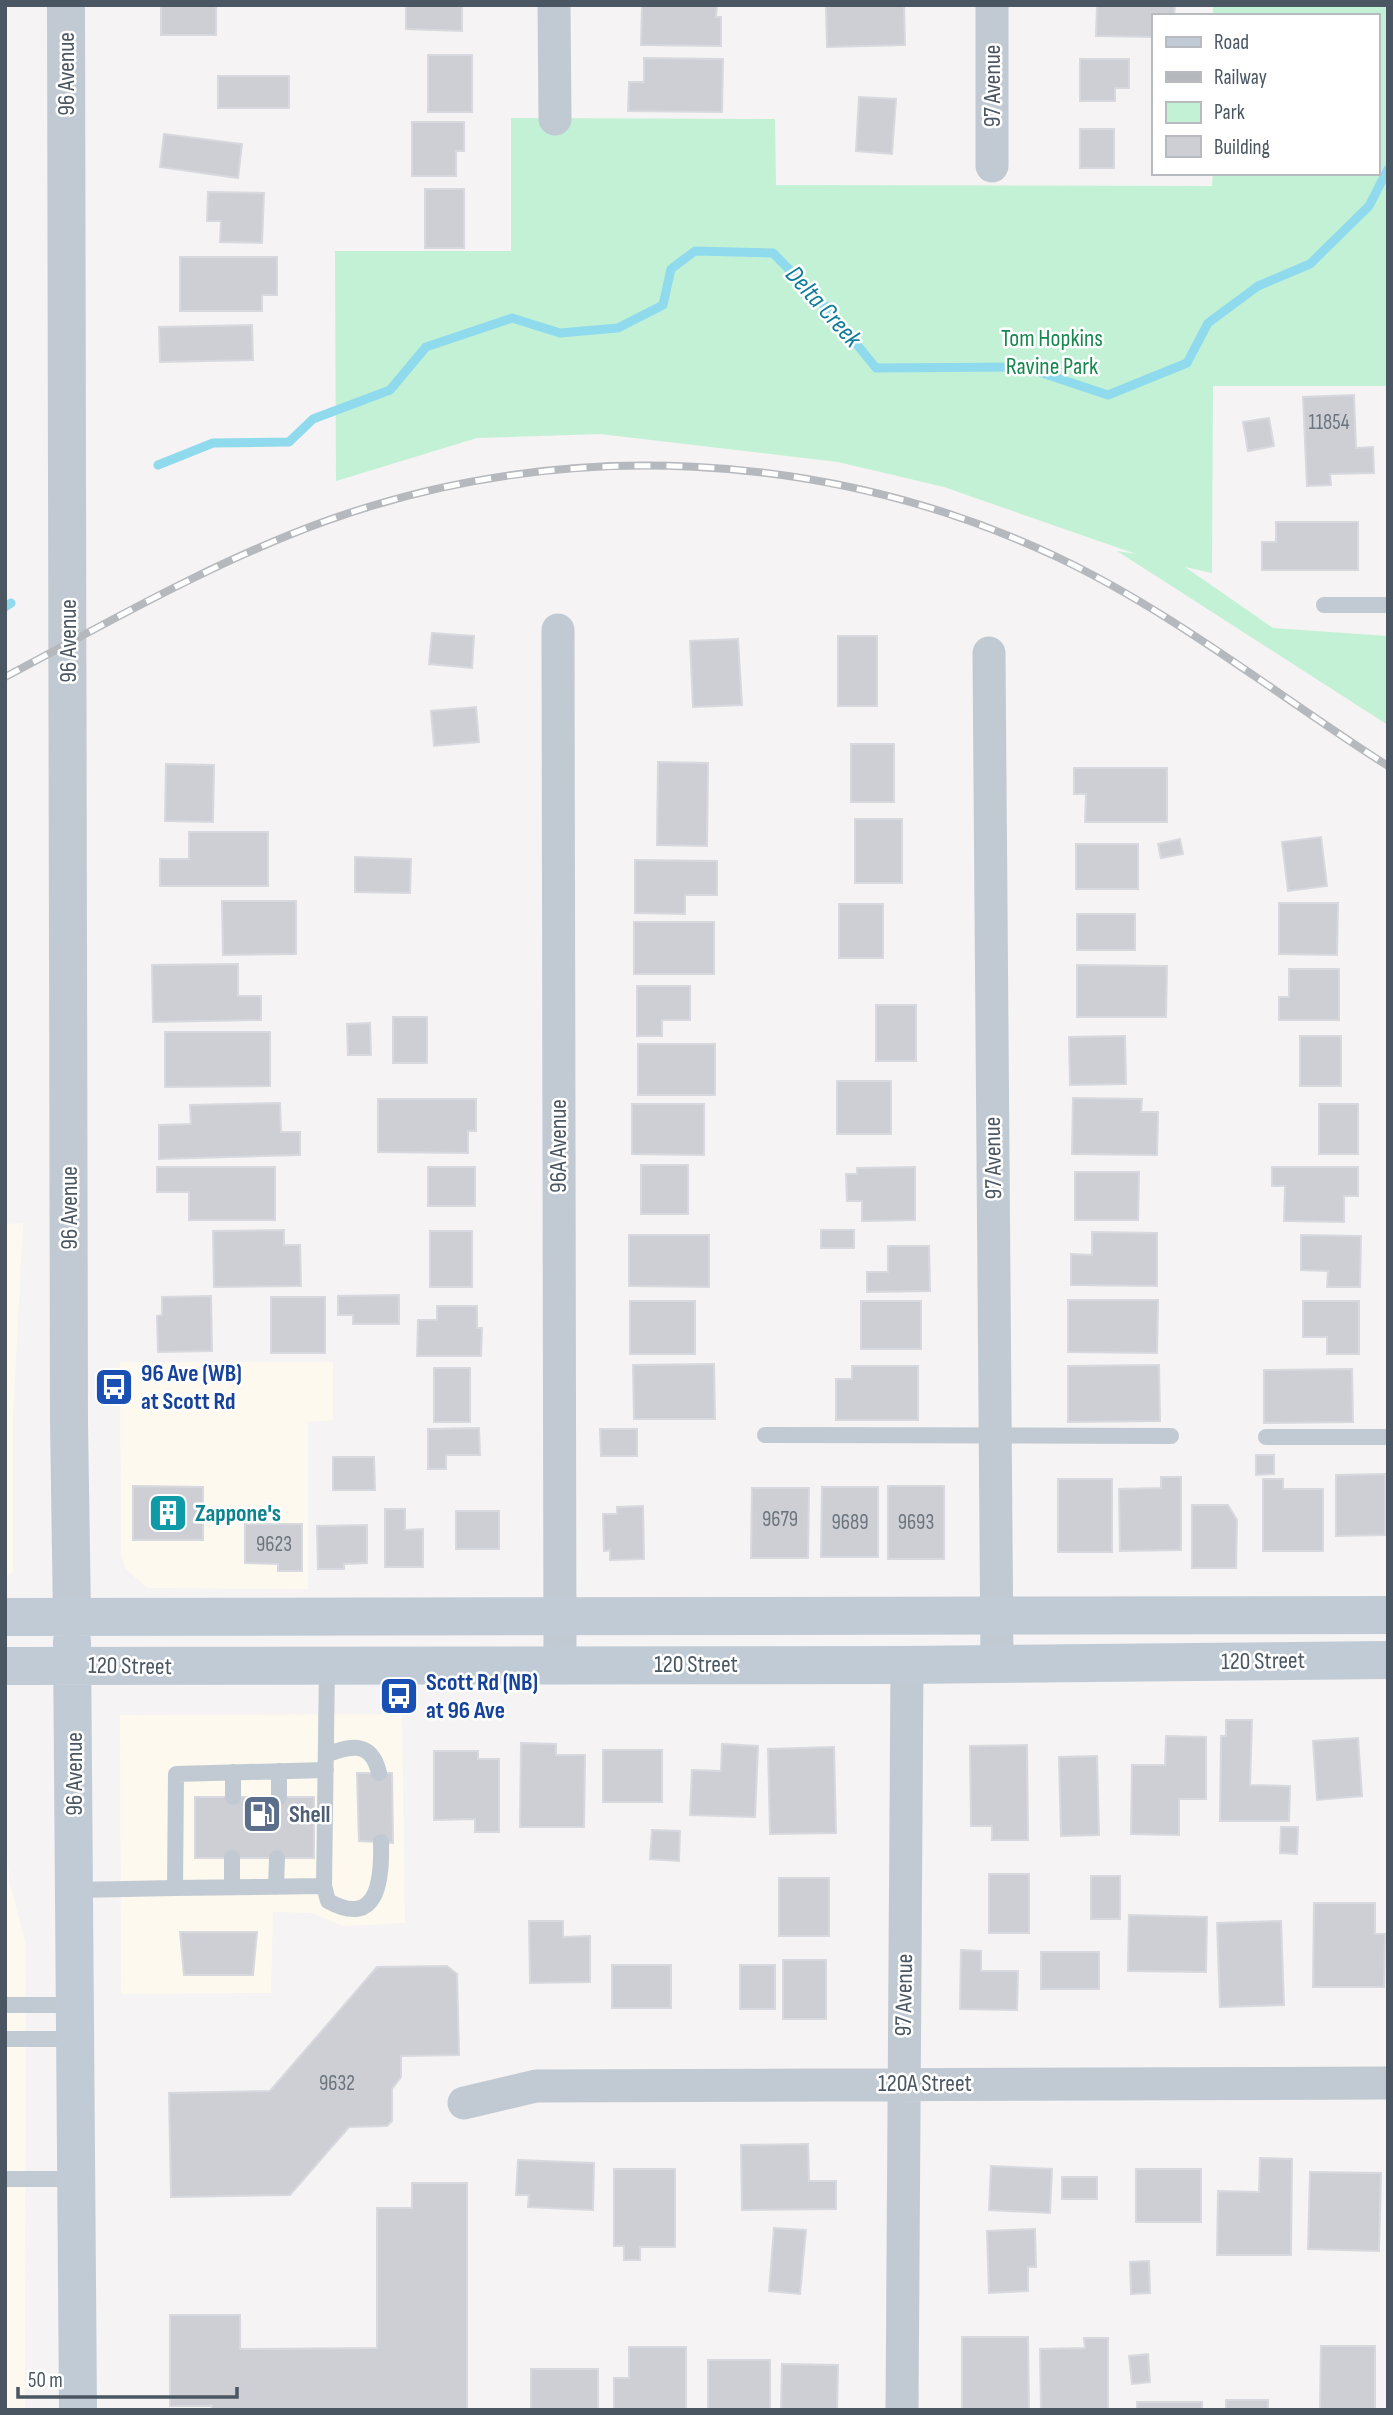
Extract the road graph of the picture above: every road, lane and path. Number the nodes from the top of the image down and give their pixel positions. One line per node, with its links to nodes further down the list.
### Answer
1 (66, 5): 19 (street, 96 Avenue)
2 (554, 5): 4 (street)
3 (992, 5): 5 (street, 97 Avenue)
4 (555, 119)
5 (992, 166)
6 (1324, 605): 7 (lane)
7 (1388, 605)
8 (558, 630): 17 (street, 96A Avenue)
9 (989, 653): 11 (street, 97 Avenue)
10 (765, 1435): 11 (lane)
11 (996, 1436): 12 (lane); 15 (street, 97 Avenue)
12 (1171, 1436)
13 (1266, 1437): 14 (lane)
14 (1388, 1437)
15 (997, 1615): 16 (main road, 120 Street); 17 (main road, 120 Street); 22 (street, 97 Avenue)
16 (1388, 1615)
17 (558, 1616): 19 (main road, 120 Street); 21 (street, 96A Avenue)
18 (5, 1617): 19 (main road, 120 Street)
19 (72, 1618): 23 (main road, 96 Avenue)
20 (1388, 1660): 22 (main road, 120 Street)
21 (560, 1663): 24 (main road, 120 Street); 26 (main road, 120 Street)
22 (997, 1663): 24 (main road, 120 Street)
23 (72, 1665): 25 (main road, 120 Street); 26 (main road, 120 Street); 40 (main road, 96 Avenue)
24 (907, 1665): 44 (street, 97 Avenue)
25 (5, 1666)
26 (327, 1667): 27 (lane)
27 (326, 1763): 28 (lane); 30 (lane); 36 (lane)
28 (279, 1770): 29 (lane); 32 (lane)
29 (233, 1772): 31 (lane); 39 (lane)
30 (379, 1773)
31 (233, 1797)
32 (279, 1797)
33 (381, 1842): 36 (lane)
34 (232, 1858): 37 (lane)
35 (277, 1858): 38 (lane)
36 (324, 1886): 38 (lane)
37 (232, 1887): 38 (lane); 39 (lane)
38 (276, 1887)
39 (175, 1888): 40 (lane)
40 (75, 1890): 42 (main road, 96 Avenue)
41 (5, 2005): 42 (lane)
42 (75, 2022): 43 (lane); 48 (main road, 96 Avenue)
43 (5, 2039)
44 (903, 2083): 45 (street, 120A Street); 46 (street, 120A Street); 50 (street, 97 Avenue)
45 (1388, 2083)
46 (464, 2103)
47 (5, 2179): 48 (lane)
48 (77, 2179): 49 (main road, 96 Avenue)
49 (78, 2410)
50 (902, 2410)

